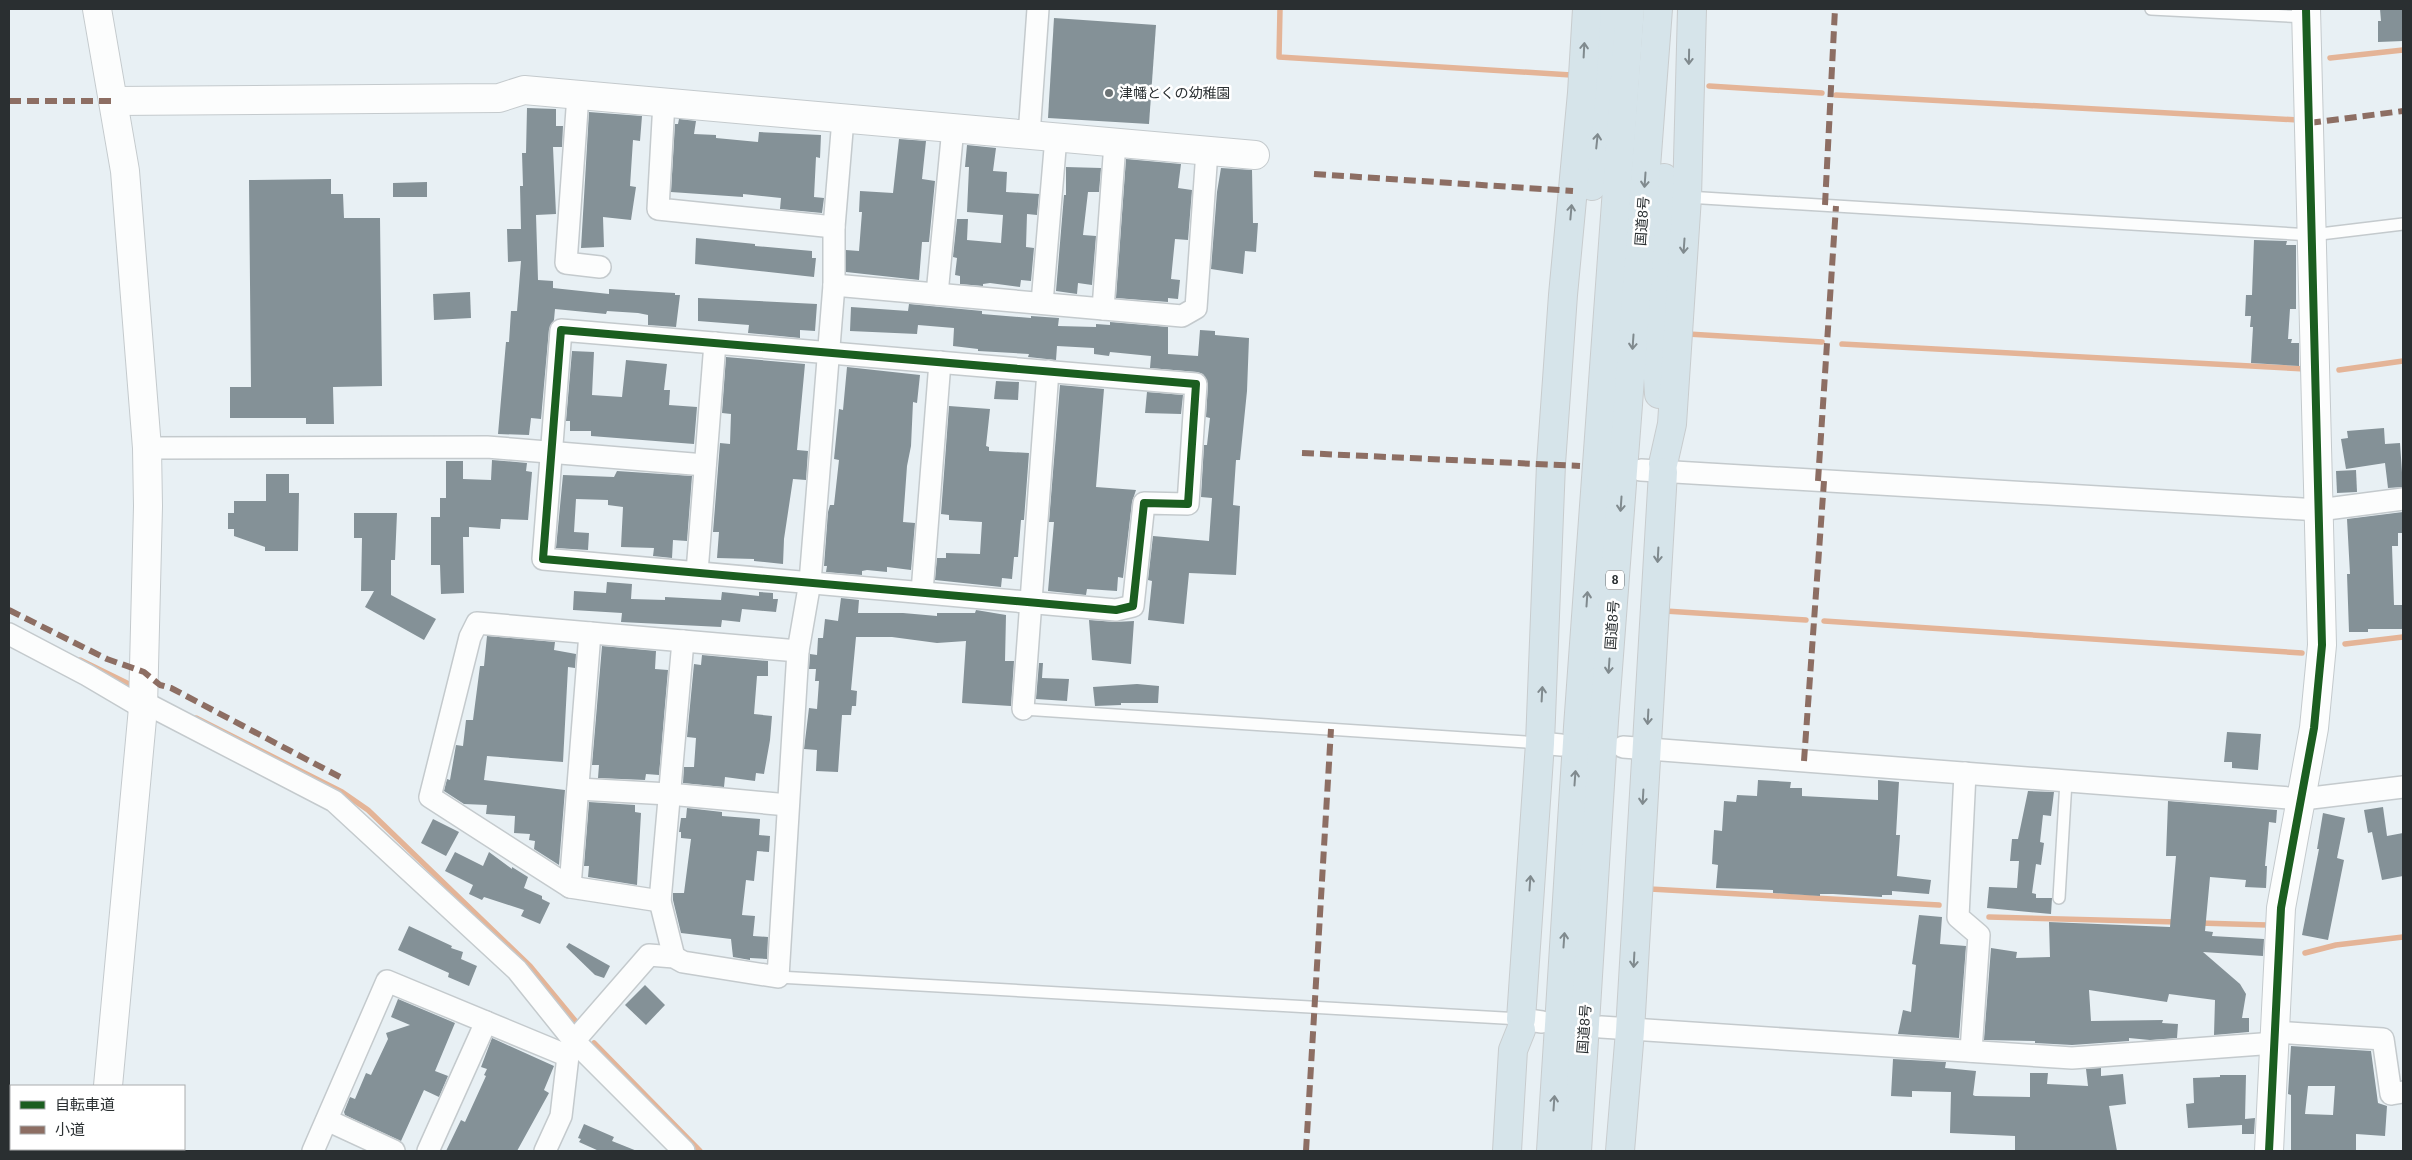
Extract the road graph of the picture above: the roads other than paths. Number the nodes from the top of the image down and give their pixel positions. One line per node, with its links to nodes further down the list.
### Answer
1 (97, 9): 12 (street)
2 (1038, 9): 16 (street)
3 (1587, 9): 40 (highway, one-way to 3)
4 (1608, 9): 40 (highway, one-way to 4)
5 (1630, 9): 81 (highway, 国道8号 / 8, one-way to 5)
6 (1658, 9): 82 (highway, 国道8号 / 8, one-way to 82)
7 (1671, 9): 37 (highway)
8 (1692, 9): 21 (highway, one-way to 21)
9 (2151, 9): 10 (lane)
10 (2306, 13): 24 (street)
11 (578, 95): 12 (street); 13 (street); 25 (street)
12 (114, 101): 34 (street)
13 (664, 102): 14 (street); 23 (street)
14 (843, 119): 15 (street); 23 (street)
15 (953, 128): 16 (street); 27 (street)
16 (1029, 135): 17 (street)
17 (1056, 137): 18 (street); 28 (street)
18 (1115, 143): 19 (street); 29 (street)
19 (1207, 151): 20 (street); 29 (street)
20 (1255, 155)
21 (1688, 197): 24 (lane); 37 (highway, one-way to 37)
22 (2403, 224): 24 (lane)
23 (834, 228): 26 (street)
24 (2312, 235): 39 (street)
25 (600, 267)
26 (834, 285): 27 (street); 31 (street)
27 (937, 294): 28 (street)
28 (1042, 304): 29 (street)
29 (1103, 309)
30 (715, 343): 31 (street); 35 (street); 36 (street)
31 (829, 352): 32 (street); 42 (street)
32 (940, 362): 33 (street); 43 (street)
33 (1048, 371): 44 (street); 44 (street)
34 (147, 448): 35 (street); 49 (street)
35 (552, 452): 36 (street); 41 (street)
36 (705, 465): 41 (street)
37 (1656, 469): 39 (street); 52 (highway, one-way to 52)
38 (2403, 499): 39 (street)
39 (2319, 510): 58 (street)
40 (1550, 519): 51 (highway, one-way to 40)
41 (697, 572): 42 (street)
42 (810, 582): 43 (street); 48 (street)
43 (922, 592): 44 (street)
44 (1032, 602): 50 (street)
45 (590, 633): 47 (street); 56 (street); 60 (street)
46 (9, 634): 49 (street)
47 (682, 641): 48 (street); 57 (street)
48 (798, 651): 59 (street)
49 (143, 697): 69 (street); 71 (street)
50 (1023, 709): 51 (lane)
51 (1550, 744): 66 (highway, one-way to 51)
52 (1635, 748): 53 (street); 67 (highway, one-way to 67)
53 (1965, 773): 54 (street); 70 (street)
54 (2066, 781): 58 (street); 61 (lane)
55 (2403, 787): 58 (street)
56 (578, 789): 57 (street); 60 (street)
57 (669, 794): 59 (street); 62 (street)
58 (2303, 799): 68 (street)
59 (788, 805): 64 (street)
60 (570, 888): 62 (street)
61 (2059, 898)
62 (660, 901): 63 (street)
63 (674, 957): 64 (street); 69 (street)
64 (778, 977): 66 (lane)
65 (486, 1022): 69 (street); 73 (street); 76 (street)
66 (1528, 1024): 79 (highway); 80 (highway)
67 (1616, 1029): 70 (street); 83 (highway); 84 (highway)
68 (2275, 1038): 70 (street); 72 (street); 85 (street)
69 (571, 1048): 77 (street); 78 (street)
70 (1971, 1051)
71 (108, 1085)
72 (2403, 1092)
73 (327, 1120): 74 (street); 75 (street)
74 (313, 1151)
75 (394, 1151)
76 (428, 1151)
77 (545, 1151)
78 (684, 1151)
79 (1507, 1151)
80 (1524, 1151)
81 (1551, 1151)
82 (1577, 1151)
83 (1606, 1151)
84 (1620, 1151)
85 (2269, 1151)

